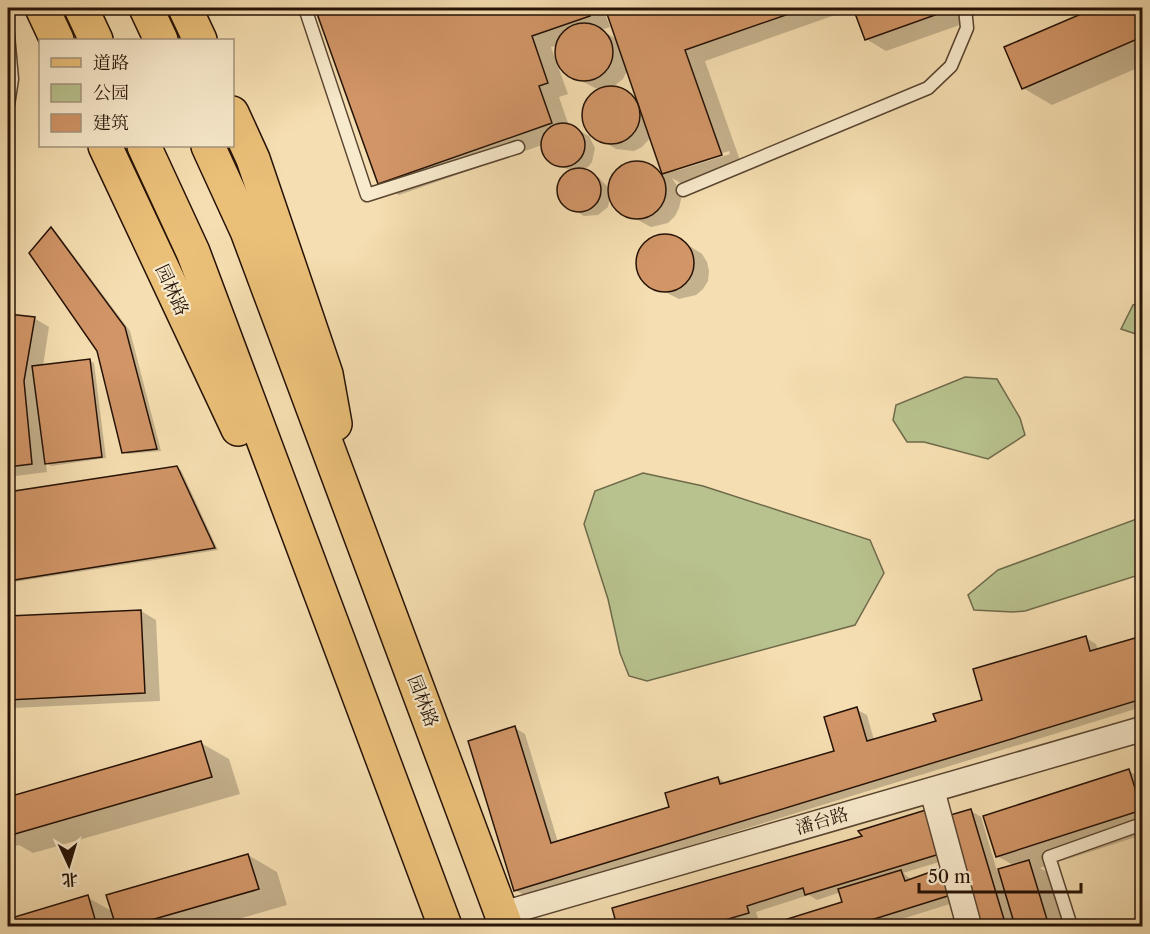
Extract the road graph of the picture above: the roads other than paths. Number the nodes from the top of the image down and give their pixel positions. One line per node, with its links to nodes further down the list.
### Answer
1 (42, 8): 8 (main road)
2 (81, 8): 9 (main road)
3 (146, 8): 10 (main road)
4 (185, 8): 11 (main road)
5 (305, 8): 17 (lane)
6 (965, 8): 18 (lane)
7 (8, 35): 12 (lane)
8 (57, 39)
9 (96, 39)
10 (161, 39)
11 (200, 39)
12 (8, 105)
13 (234, 117): 19 (main road, 园林路)
14 (105, 147): 20 (main road, 园林路)
15 (144, 147): 20 (main road, 园林路)
16 (208, 147): 19 (main road, 园林路)
17 (518, 147)
18 (683, 190)
19 (339, 477): 24 (main road, 园林路)
20 (281, 491): 25 (main road, 园林路)
21 (1143, 729): 22 (street, 潘台路)
22 (932, 790): 24 (street, 潘台路); 26 (street)
23 (1143, 824): 27 (lane)
24 (504, 920)
25 (445, 927)
26 (969, 927)
27 (1071, 927)

